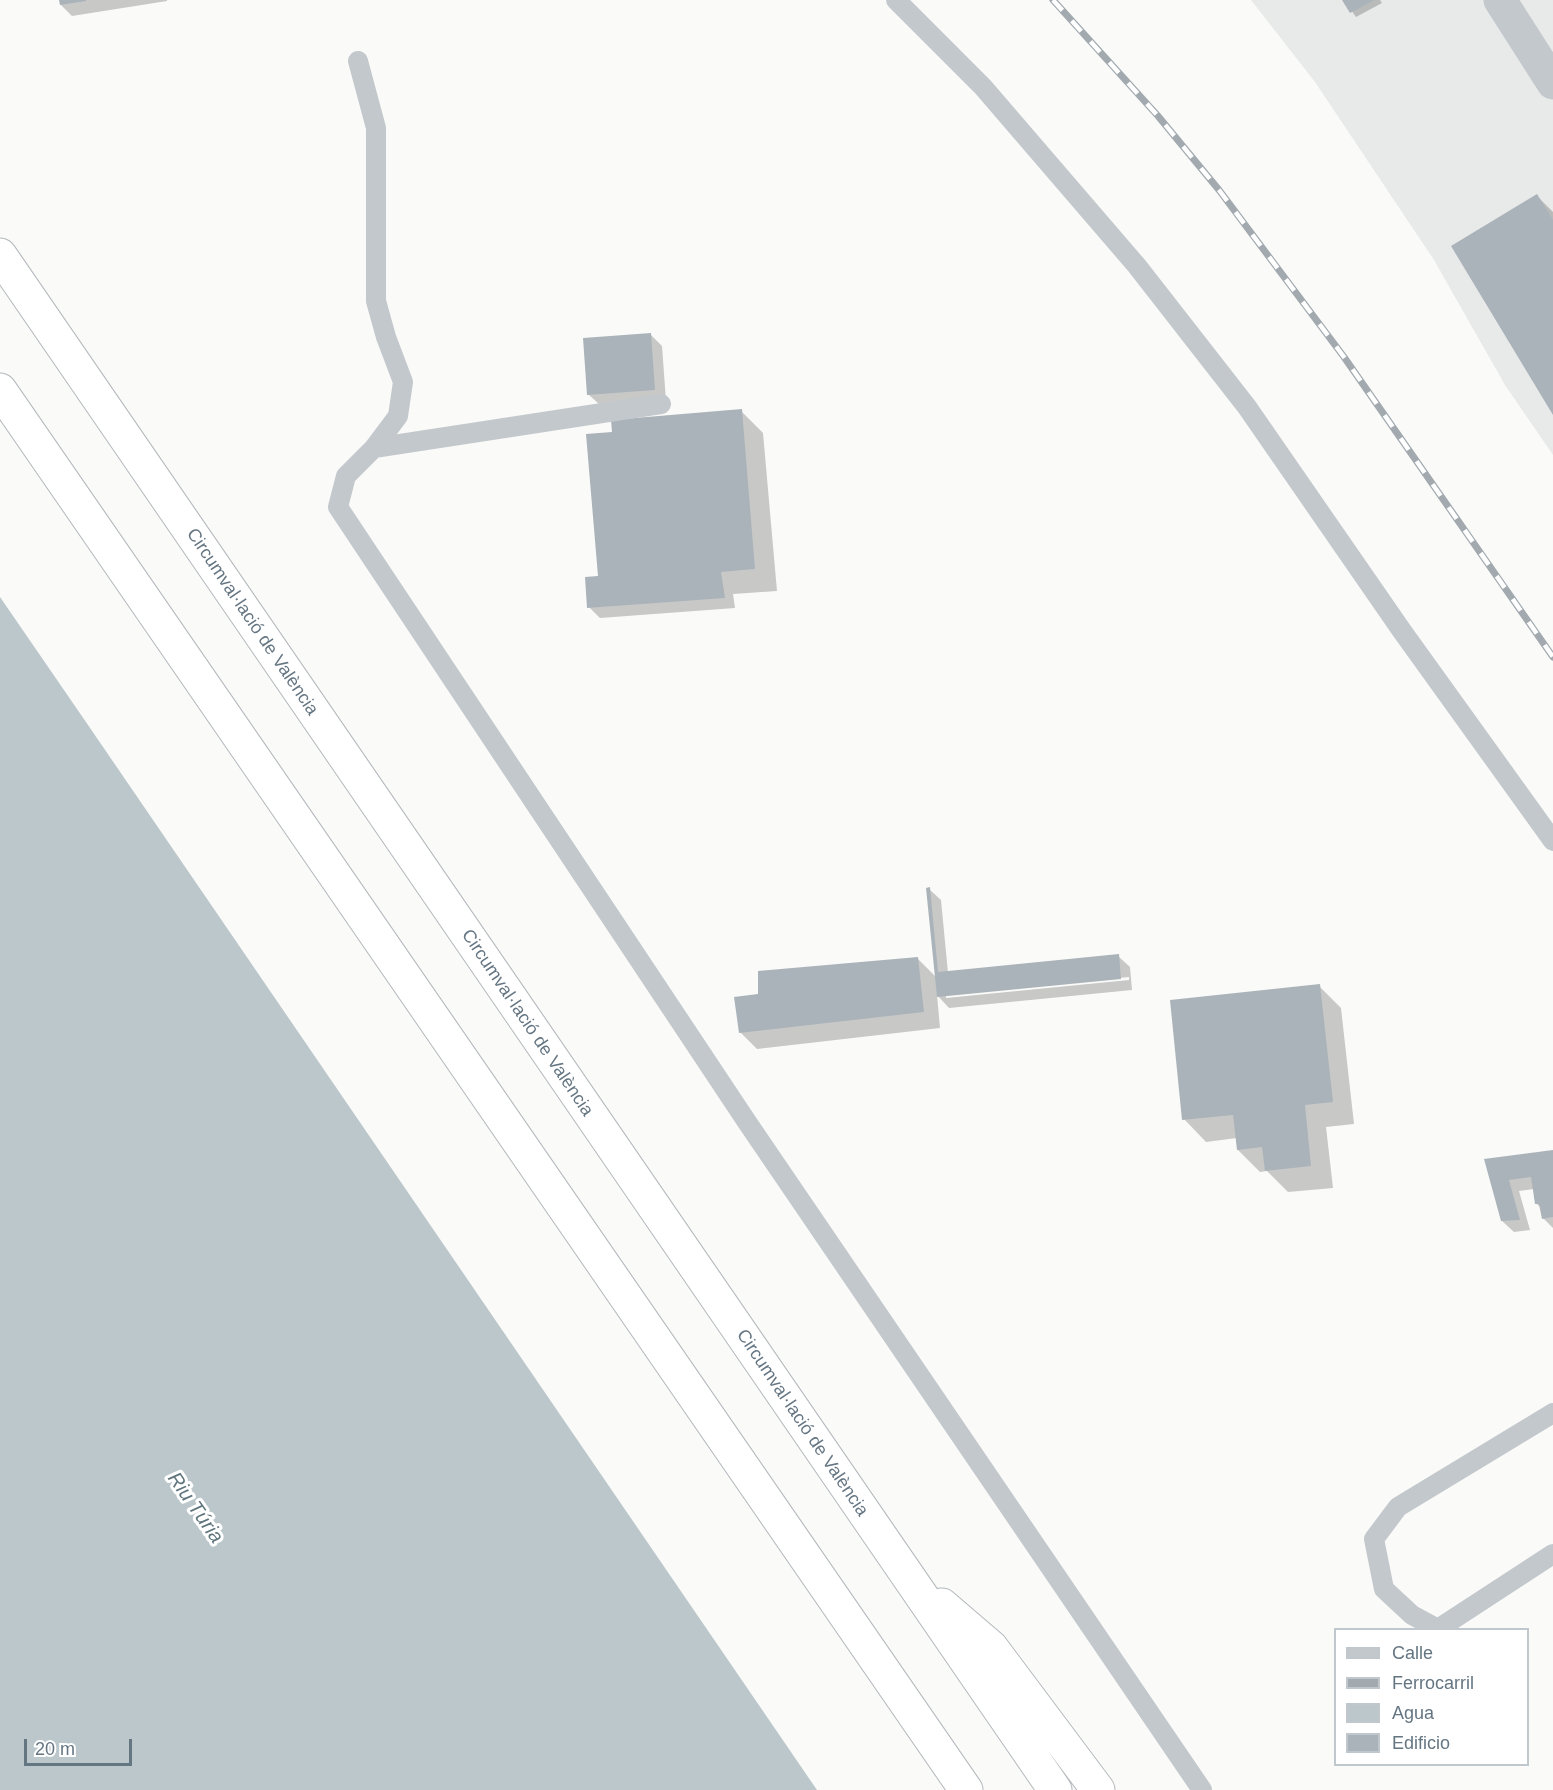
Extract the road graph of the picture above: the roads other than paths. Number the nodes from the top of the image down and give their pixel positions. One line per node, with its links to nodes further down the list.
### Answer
1 (896, 0): 9 (lane)
2 (1500, 0): 4 (street)
3 (358, 62): 8 (lane)
4 (1553, 83)
5 (0, 255): 12 (highway, Circumval·lació de València)
6 (0, 390): 15 (highway)
7 (661, 404): 8 (lane)
8 (374, 448): 18 (lane)
9 (1553, 842)
10 (1553, 1413): 13 (lane)
11 (1553, 1554): 14 (lane)
12 (904, 1572): 16 (highway, Circumval·lació de València); 17 (highway)
13 (1436, 1628)
14 (1440, 1628)
15 (966, 1790)
16 (1054, 1790)
17 (1098, 1790)
18 (1202, 1790)

